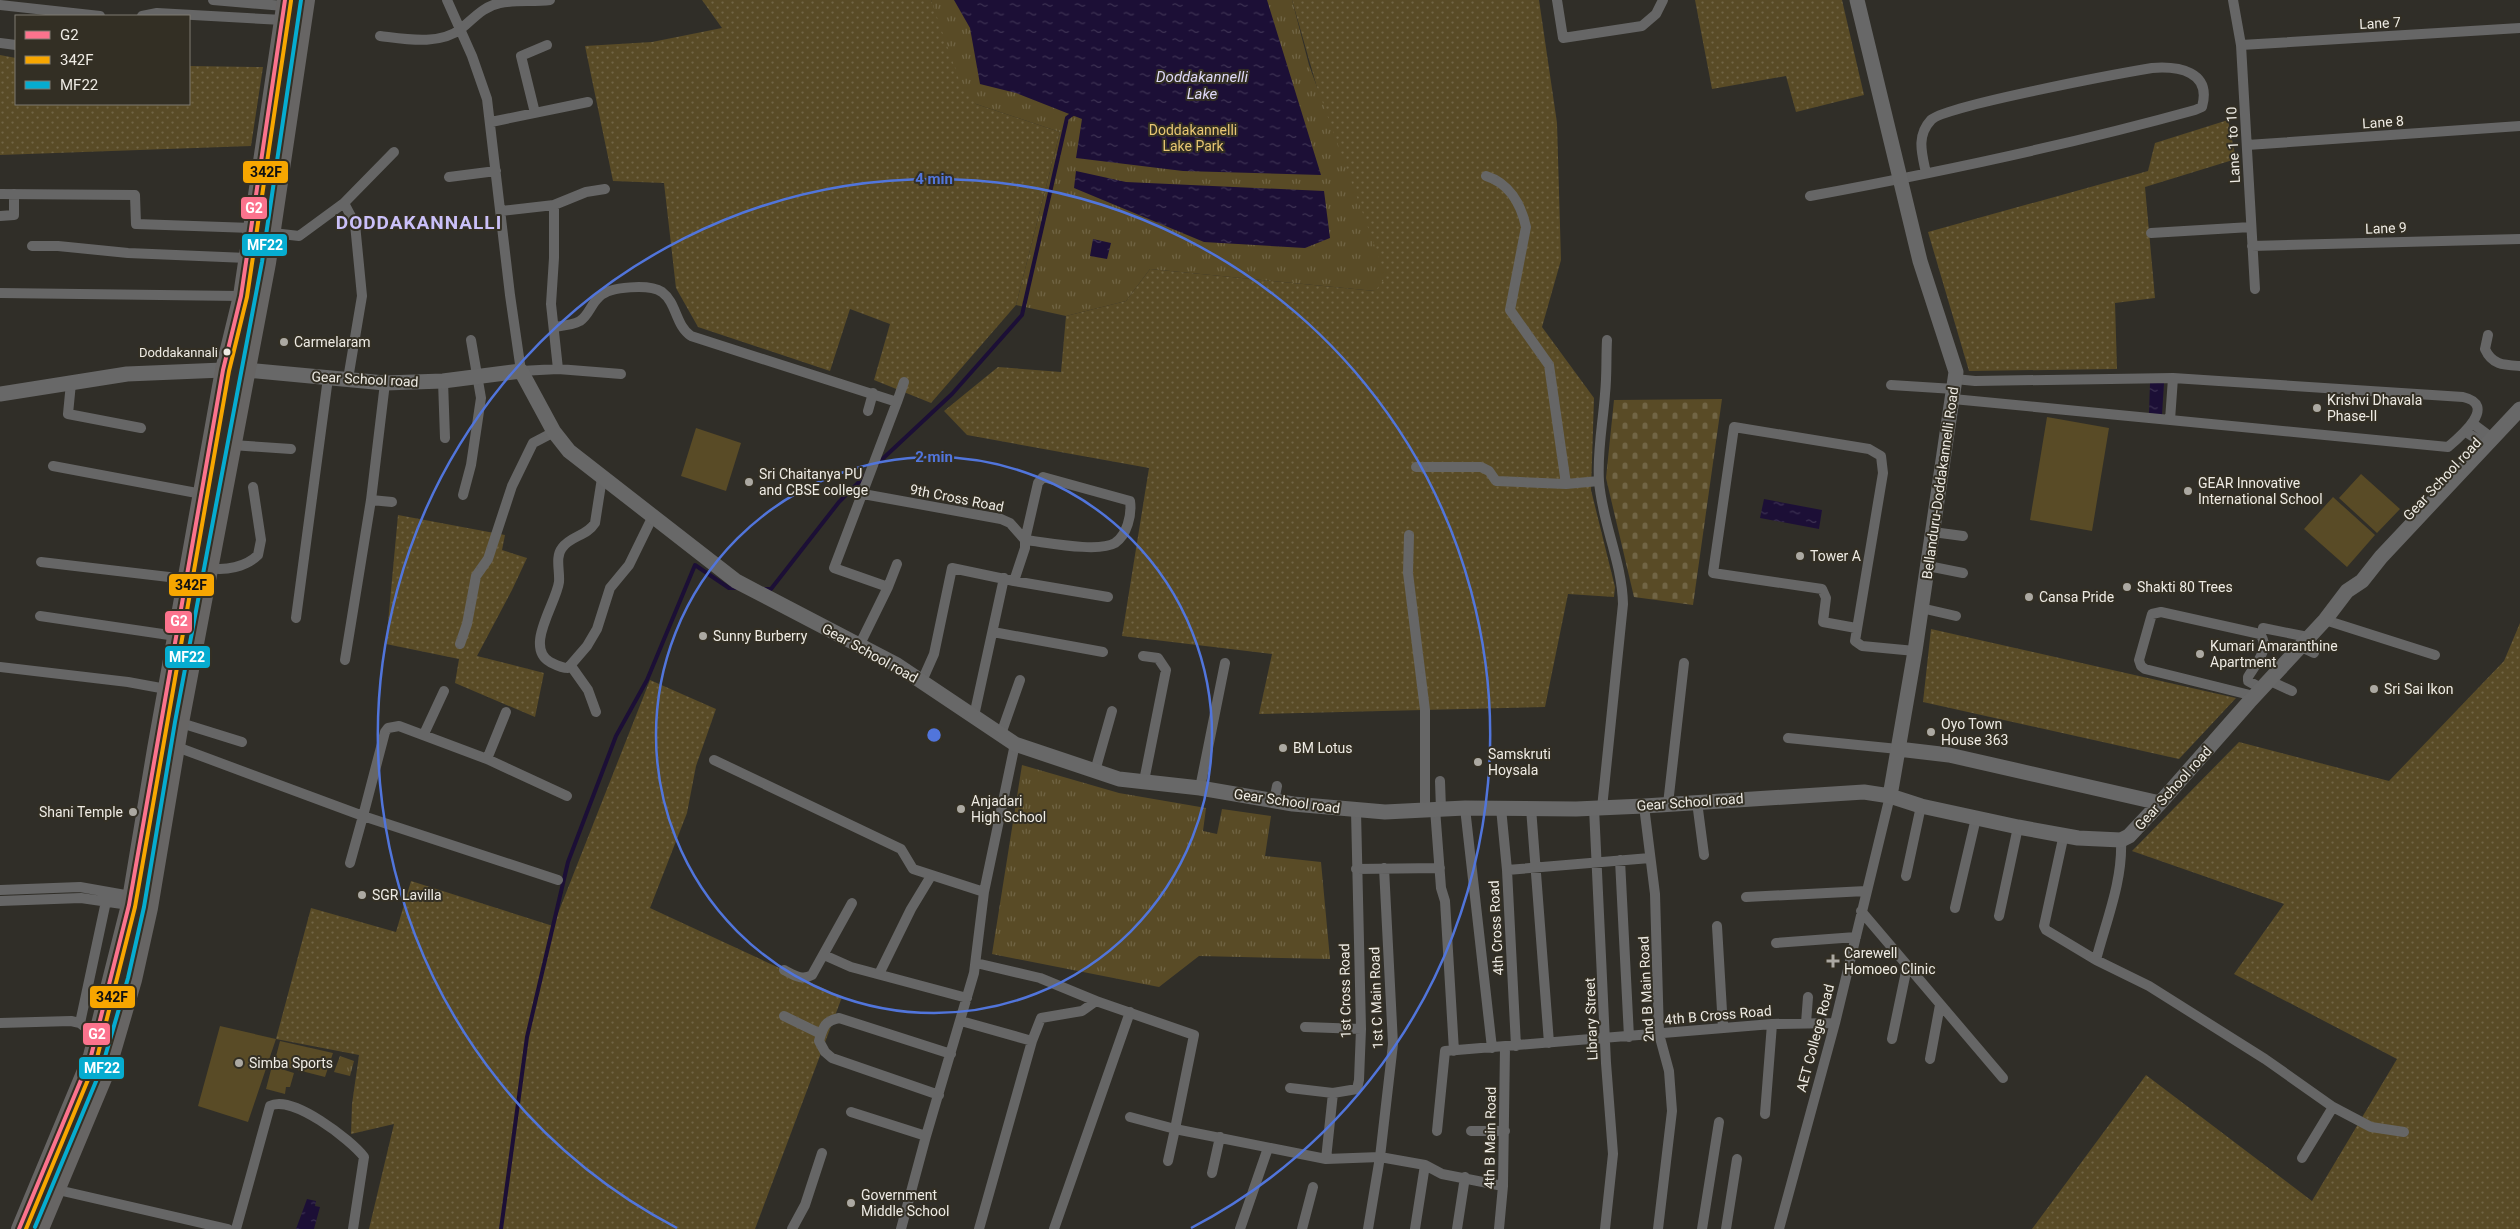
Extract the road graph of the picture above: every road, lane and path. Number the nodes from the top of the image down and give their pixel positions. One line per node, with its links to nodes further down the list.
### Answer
1 (213, 0): 11 (street)
2 (307, 0): 44 (main road)
3 (447, 0): 16 (street)
4 (544, 0): 9 (street)
5 (1557, 0): 6 (street)
6 (1663, 0)
7 (1857, 0): 32 (main road, Bellanduru-Doddakannelli Road)
8 (2233, 0): 21 (street, Lane 1 to 10)
9 (499, 2): 16 (street)
10 (0, 5): 12 (street)
11 (284, 9): 14 (street); 42 (main road)
12 (62, 14): 13 (street)
13 (81, 15)
14 (147, 15)
15 (2520, 28): 21 (street, Lane 7)
16 (460, 29): 17 (street); 24 (street)
17 (380, 36)
18 (0, 43): 19 (street)
19 (15, 45)
20 (547, 45): 23 (street)
21 (2241, 45): 26 (street, Lane 1 to 10)
22 (588, 102): 23 (street)
23 (535, 113): 24 (street)
24 (491, 122): 28 (street)
25 (2520, 126): 26 (street, Lane 8)
26 (2247, 145): 41 (street, Lane 1 to 10)
27 (394, 152): 37 (street)
28 (496, 171): 31 (street); 39 (street)
29 (1926, 173): 29 (street); 32 (street)
30 (1486, 176): 90 (street)
31 (448, 177)
32 (1900, 179): 36 (street); 71 (main road, Bellanduru-Doddakannelli Road)
33 (605, 189): 38 (street)
34 (0, 194): 35 (street)
35 (14, 194): 40 (street); 42 (street)
36 (1810, 196)
37 (344, 203): 44 (street); 65 (street)
38 (554, 205): 39 (street); 52 (street)
39 (501, 211): 60 (street)
40 (0, 216)
41 (2251, 227): 43 (street); 47 (street, Lane 1 to 10)
42 (252, 228): 48 (main road)
43 (2151, 233)
44 (273, 234): 59 (main road)
45 (2520, 239): 47 (street, Lane 9)
46 (32, 246): 48 (street)
47 (2252, 246): 49 (street, Lane 1 to 10)
48 (247, 258): 51 (main road)
49 (2255, 290)
50 (0, 293): 51 (street)
51 (241, 296): 58 (main road)
52 (554, 327): 57 (street); 72 (street)
53 (2488, 336): 56 (street)
54 (471, 340): 62 (street)
55 (1607, 340): 89 (street, Library Street)
56 (2520, 366)
57 (558, 369): 60 (street); 61 (street)
58 (224, 370): 68 (main road); 92 (main road)
59 (246, 370): 63 (main road, Gear School road); 84 (main road)
60 (522, 371): 62 (main road, Gear School road); 81 (main road, Gear School road)
61 (620, 374)
62 (478, 377): 66 (main road, Gear School road); 94 (street)
63 (328, 378): 65 (main road, Gear School road); 114 (street)
64 (2173, 378): 71 (street); 78 (street); 79 (street)
65 (348, 380): 69 (main road, Gear School road)
66 (443, 381): 69 (main road, Gear School road); 82 (street)
67 (904, 382): 75 (street)
68 (71, 383): 73 (main road); 80 (street)
69 (385, 383): 95 (street)
70 (1891, 385): 71 (street)
71 (1954, 389): 78 (street); 98 (main road, Bellanduru-Doddakannelli Road)
72 (873, 393): 75 (street); 77 (street)
73 (0, 394)
74 (2520, 398): 83 (main road, Gear School road)
75 (897, 402): 93 (street)
76 (2520, 409): 83 (main road, Gear School road)
77 (868, 411)
78 (2170, 420): 79 (street)
79 (2469, 427): 83 (street)
80 (141, 428)
81 (554, 432): 88 (main road, Gear School road); 121 (street)
82 (445, 438)
83 (2486, 439): 115 (main road, Gear School road)
84 (232, 445): 85 (street); 105 (main road)
85 (291, 449)
86 (53, 466): 92 (street)
87 (1416, 467): 90 (street)
88 (602, 478): 97 (main road, Gear School road); 131 (street)
89 (1599, 481): 90 (street); 167 (street, Library Street)
90 (1566, 484)
91 (253, 487): 105 (street)
92 (202, 494): 107 (main road)
93 (863, 494): 101 (street, 9th Cross Road); 109 (street)
94 (463, 495)
95 (371, 500): 96 (street); 128 (street)
96 (392, 502)
97 (652, 518): 122 (main road, Gear School road); 131 (street)
98 (1933, 532): 100 (street); 104 (main road, Bellanduru-Doddakannelli Road)
99 (1410, 536): 168 (street)
100 (1963, 536)
101 (1026, 540): 101 (street); 108 (street)
102 (41, 562): 107 (street)
103 (897, 564): 109 (street)
104 (1928, 566): 106 (street); 111 (main road, Bellanduru-Doddakannelli Road)
105 (209, 568): 143 (main road)
106 (1963, 573)
107 (186, 579): 119 (main road)
108 (1009, 580): 110 (street); 118 (street); 134 (street)
109 (888, 587): 122 (street)
110 (1108, 597)
111 (1921, 608): 113 (street); 123 (main road, Bellanduru-Doddakannelli Road)
112 (40, 616): 119 (street)
113 (1956, 616)
114 (296, 618)
115 (2325, 620): 120 (main road, Gear School road); 126 (street)
116 (1856, 628): 116 (street); 123 (street)
117 (2263, 628): 120 (street)
118 (993, 632): 124 (street); 142 (street)
119 (176, 636): 136 (main road)
120 (2303, 642): 125 (street); 135 (main road, Gear School road)
121 (460, 644)
122 (859, 646): 134 (main road, Gear School road)
123 (1915, 651): 150 (main road, Bellanduru-Doddakannelli Road)
124 (1103, 652)
125 (2314, 653)
126 (2436, 655)
127 (1143, 656): 154 (street)
128 (345, 660)
129 (1225, 663): 156 (street)
130 (1684, 663): 161 (street)
131 (571, 666): 141 (street)
132 (0, 667): 136 (street)
133 (1020, 680): 145 (street)
134 (922, 681): 142 (main road, Gear School road)
135 (2261, 688): 135 (street); 138 (street); 160 (main road, Gear School road)
136 (166, 689): 194 (main road)
137 (444, 691): 144 (street)
138 (2292, 691)
139 (1112, 711): 153 (street)
140 (506, 712): 151 (street)
141 (596, 712)
142 (974, 716): 145 (main road, Gear School road)
143 (181, 723): 147 (street); 149 (main road)
144 (424, 734): 151 (street); 170 (street)
145 (1002, 734): 148 (main road, Gear School road)
146 (1788, 738): 150 (street)
147 (242, 742)
148 (1015, 744): 153 (main road, Gear School road); 190 (street)
149 (177, 748): 170 (street); 264 (main road)
150 (1898, 748): 158 (main road, Bellanduru-Doddakannelli Road); 160 (main road)
151 (487, 759): 157 (street)
152 (714, 760): 185 (street)
153 (1094, 771): 154 (main road, Gear School road)
154 (1144, 780): 156 (main road, Gear School road)
155 (1440, 781): 168 (street)
156 (1200, 788): 169 (main road, Gear School road)
157 (567, 796)
158 (1890, 796): 159 (main road, Gear School road); 163 (main road, Gear School road); 189 (street, AET College Road)
159 (1697, 802): 161 (main road, Gear School road); 175 (street)
160 (2160, 803): 174 (main road, Gear School road)
161 (1668, 804): 162 (main road, Gear School road)
162 (1644, 806): 167 (main road, Gear School road); 176 (street, 2nd B Main Road)
163 (1921, 806): 171 (main road, Gear School road); 186 (street)
164 (1465, 808): 165 (main road, Gear School road); 168 (main road, Gear School road); 232 (street)
165 (1501, 808): 166 (main road, Gear School road); 184 (street, 4th Cross Road)
166 (1531, 808): 167 (main road, Gear School road); 180 (street)
167 (1598, 808): 178 (street, Library Street)
168 (1434, 809): 169 (main road, Gear School road); 183 (street)
169 (1356, 811): 181 (street, 1st Cross Road)
170 (363, 816): 179 (street); 187 (street)
171 (1976, 818): 172 (main road, Gear School road); 196 (street)
172 (2018, 827): 173 (main road, Gear School road); 198 (street)
173 (2064, 834): 174 (main road, Gear School road); 203 (street)
174 (2121, 840): 203 (street)
175 (1704, 856)
176 (1650, 858): 177 (street); 224 (street, 2nd B Main Road)
177 (1620, 860): 178 (street); 226 (street)
178 (1597, 862): 180 (street); 227 (street, Library Street)
179 (350, 863)
180 (1534, 867): 184 (street); 230 (street)
181 (1356, 868): 182 (street); 222 (street, 1st Cross Road)
182 (1384, 868): 183 (street); 254 (street, 1st C Main Road)
183 (1440, 868): 233 (street)
184 (1507, 870): 231 (street, 4th Cross Road)
185 (931, 876): 190 (street); 207 (street)
186 (1906, 876)
187 (558, 880)
188 (0, 890): 191 (street)
189 (1866, 891): 192 (street); 197 (street, AET College Road)
190 (984, 892): 204 (street)
191 (107, 896): 193 (street); 194 (street); 216 (street)
192 (1746, 896)
193 (0, 901)
194 (130, 901): 225 (main road)
195 (852, 904): 202 (street)
196 (1955, 908)
197 (1861, 911): 200 (street, AET College Road); 205 (street)
198 (1999, 916)
199 (1717, 926): 221 (street)
200 (1856, 938): 201 (street); 218 (street, AET College Road)
201 (1776, 943)
202 (824, 955): 206 (street); 207 (street)
203 (2096, 960): 240 (street)
204 (976, 963): 209 (street); 210 (street)
205 (1908, 967): 211 (street); 228 (street)
206 (784, 970)
207 (879, 974): 209 (street)
208 (1808, 997): 217 (street)
209 (967, 998): 214 (street)
210 (1096, 1001): 212 (street); 229 (street)
211 (1940, 1005): 235 (street); 236 (street)
212 (1130, 1012): 245 (street); 273 (street)
213 (784, 1016): 223 (street)
214 (961, 1021): 229 (street); 234 (street)
215 (0, 1023): 216 (street)
216 (80, 1023): 225 (street)
217 (1806, 1023): 218 (street, 4th B Cross Road); 219 (street, 4th B Cross Road)
218 (1835, 1023): 284 (street, AET College Road)
219 (1772, 1024): 221 (street, 4th B Cross Road); 242 (street)
220 (1305, 1027): 222 (street)
221 (1723, 1028): 224 (street, 4th B Cross Road)
222 (1361, 1029): 238 (street, 1st Cross Road)
223 (821, 1034): 234 (street); 239 (street)
224 (1659, 1034): 226 (street, 4th B Cross Road); 281 (street, 2nd B Main Road)
225 (96, 1036): 265 (main road)
226 (1629, 1036): 227 (street, 4th B Cross Road)
227 (1606, 1038): 230 (street, 4th B Cross Road); 280 (street, Library Street)
228 (1892, 1039)
229 (1032, 1041): 272 (street)
230 (1549, 1043): 231 (street, 4th B Cross Road)
231 (1510, 1047): 232 (street, 4th B Cross Road); 248 (street, 4th B Main Road)
232 (1492, 1048): 233 (street, 4th B Cross Road)
233 (1454, 1051): 246 (street)
234 (952, 1054): 239 (street)
235 (1930, 1059)
236 (2003, 1078)
237 (1290, 1088): 238 (street, 1st Cross Road)
238 (1333, 1093): 256 (street)
239 (939, 1095): 250 (street)
240 (2333, 1107): 249 (street); 255 (street)
241 (852, 1112): 250 (street)
242 (1764, 1114)
243 (1130, 1117): 245 (street)
244 (1719, 1122): 282 (street)
245 (1176, 1129): 251 (street); 258 (street)
246 (1437, 1131)
247 (1470, 1131): 248 (street)
248 (1504, 1131): 262 (street, 4th B Main Road)
249 (2404, 1132)
250 (926, 1136): 271 (street)
251 (1220, 1137): 252 (street); 260 (street)
252 (1268, 1148): 256 (street); 274 (street)
253 (822, 1153): 270 (street)
254 (1380, 1156): 256 (street); 259 (street); 276 (street, 1st C Main Road)
255 (2302, 1158)
256 (1326, 1159)
257 (1737, 1159): 283 (street)
258 (1168, 1161)
259 (1425, 1165): 261 (street); 277 (street)
260 (1212, 1173)
261 (1465, 1177): 262 (street); 278 (street)
262 (1503, 1186): 279 (street, 4th B Main Road)
263 (1313, 1187): 275 (street)
264 (58, 1190): 266 (main road); 267 (street)
265 (19, 1229)
266 (41, 1229)
267 (228, 1229)
268 (236, 1229): 269 (street)
269 (353, 1229)
270 (792, 1229)
271 (901, 1229)
272 (979, 1229)
273 (1054, 1229)
274 (1240, 1229)
275 (1302, 1229)
276 (1368, 1229)
277 (1415, 1229)
278 (1457, 1229)
279 (1499, 1229)
280 (1605, 1229)
281 (1658, 1229)
282 (1702, 1229)
283 (1726, 1229)
284 (1779, 1229)

